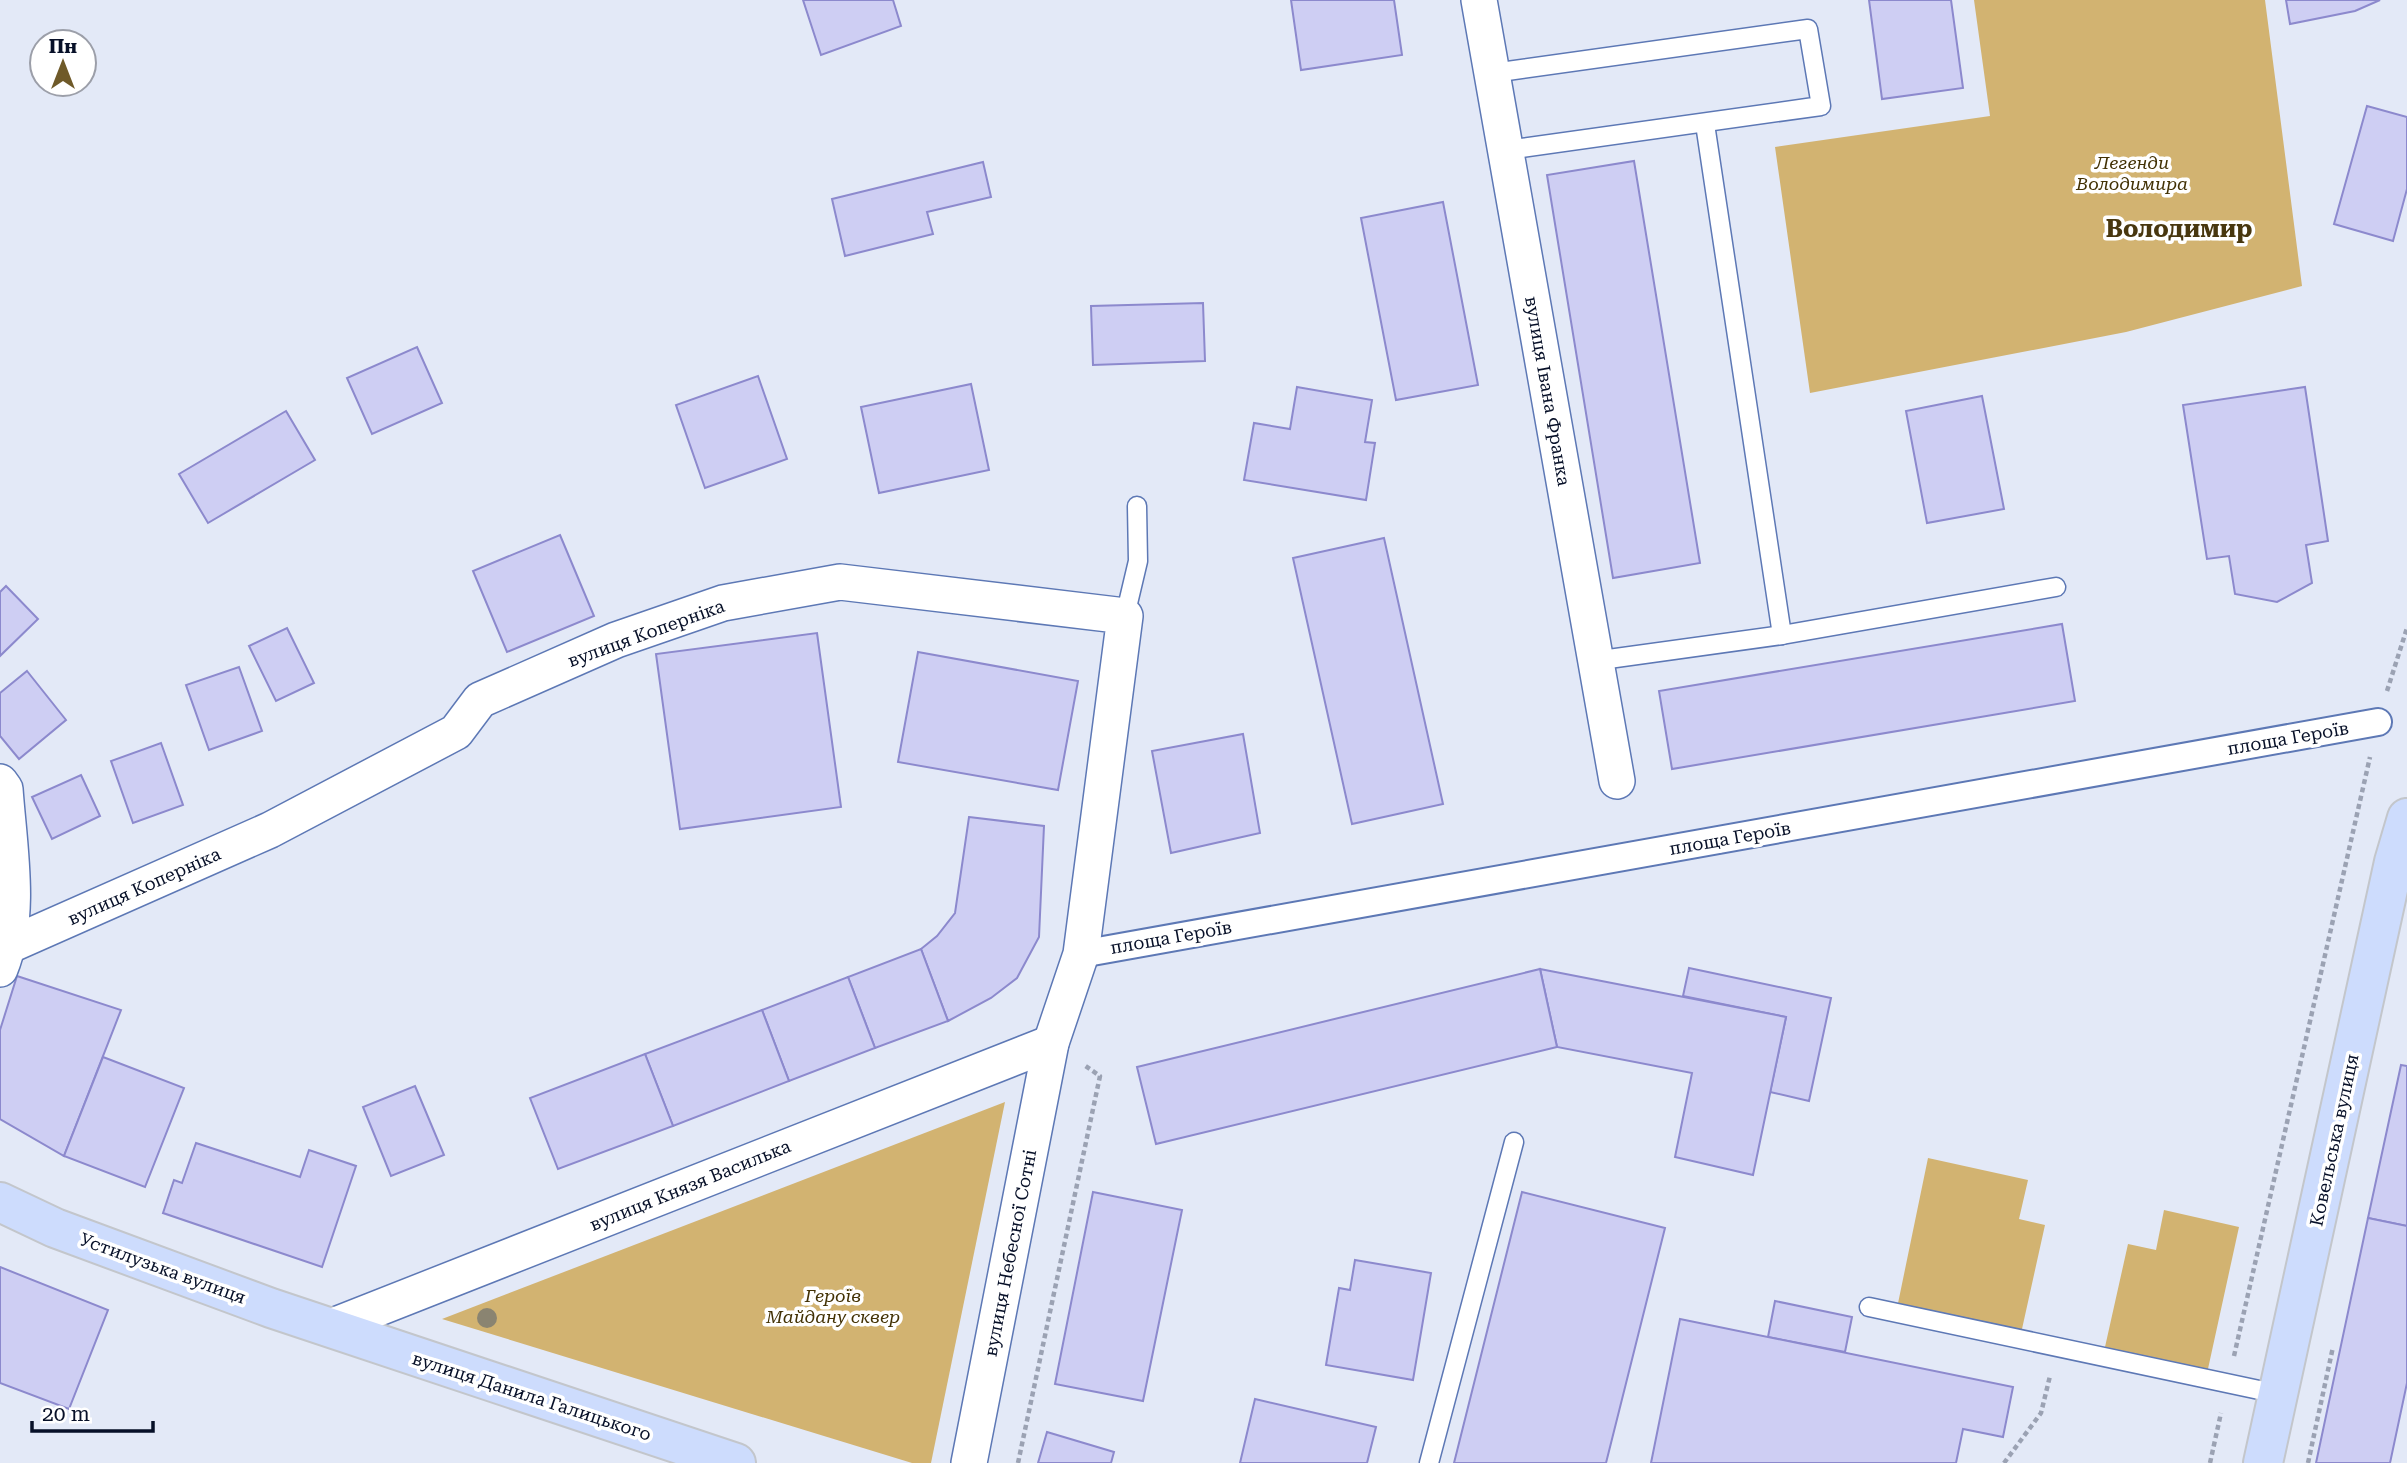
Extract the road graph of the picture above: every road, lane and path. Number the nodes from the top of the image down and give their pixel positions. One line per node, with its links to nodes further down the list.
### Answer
1 (1479, 0): 2 (street, вулиця Івана Франка)
2 (1493, 73): 3 (lane); 4 (street, вулиця Івана Франка)
3 (1705, 124): 4 (lane); 9 (lane)
4 (1507, 150): 10 (street, вулиця Івана Франка)
5 (1137, 506): 7 (lane)
6 (2056, 587): 9 (lane)
7 (1125, 616): 16 (street); 17 (street, вулиця Коперніка)
8 (2407, 628): 11 (path)
9 (1782, 635): 10 (lane)
10 (1594, 661): 12 (street, вулиця Івана Франка)
11 (2378, 722): 16 (street, площа Героїв); 24 (path)
12 (1617, 781)
13 (0, 782): 17 (street)
14 (2407, 818): 15 (main road, Ковельська вулиця)
15 (2401, 864): 25 (main road, Ковельська вулиця)
16 (1081, 954): 18 (street)
17 (5, 957)
18 (1051, 1043): 22 (street, вулиця Князя Василька); 27 (street, вулиця Небесної Сотні); 28 (path)
19 (1514, 1142): 29 (lane)
20 (0, 1202): 22 (main road, Устилузька вулиця)
21 (1869, 1307): 23 (lane)
22 (328, 1328): 26 (main road, вулиця Данила Галицького)
23 (2057, 1346): 24 (lane); 30 (path)
24 (2227, 1383): 25 (lane); 31 (path)
25 (2278, 1394): 32 (main road, Ковельська вулиця)
26 (736, 1463)
27 (969, 1463)
28 (1018, 1463)
29 (1429, 1463)
30 (2004, 1463)
31 (2210, 1463)
32 (2263, 1463)

